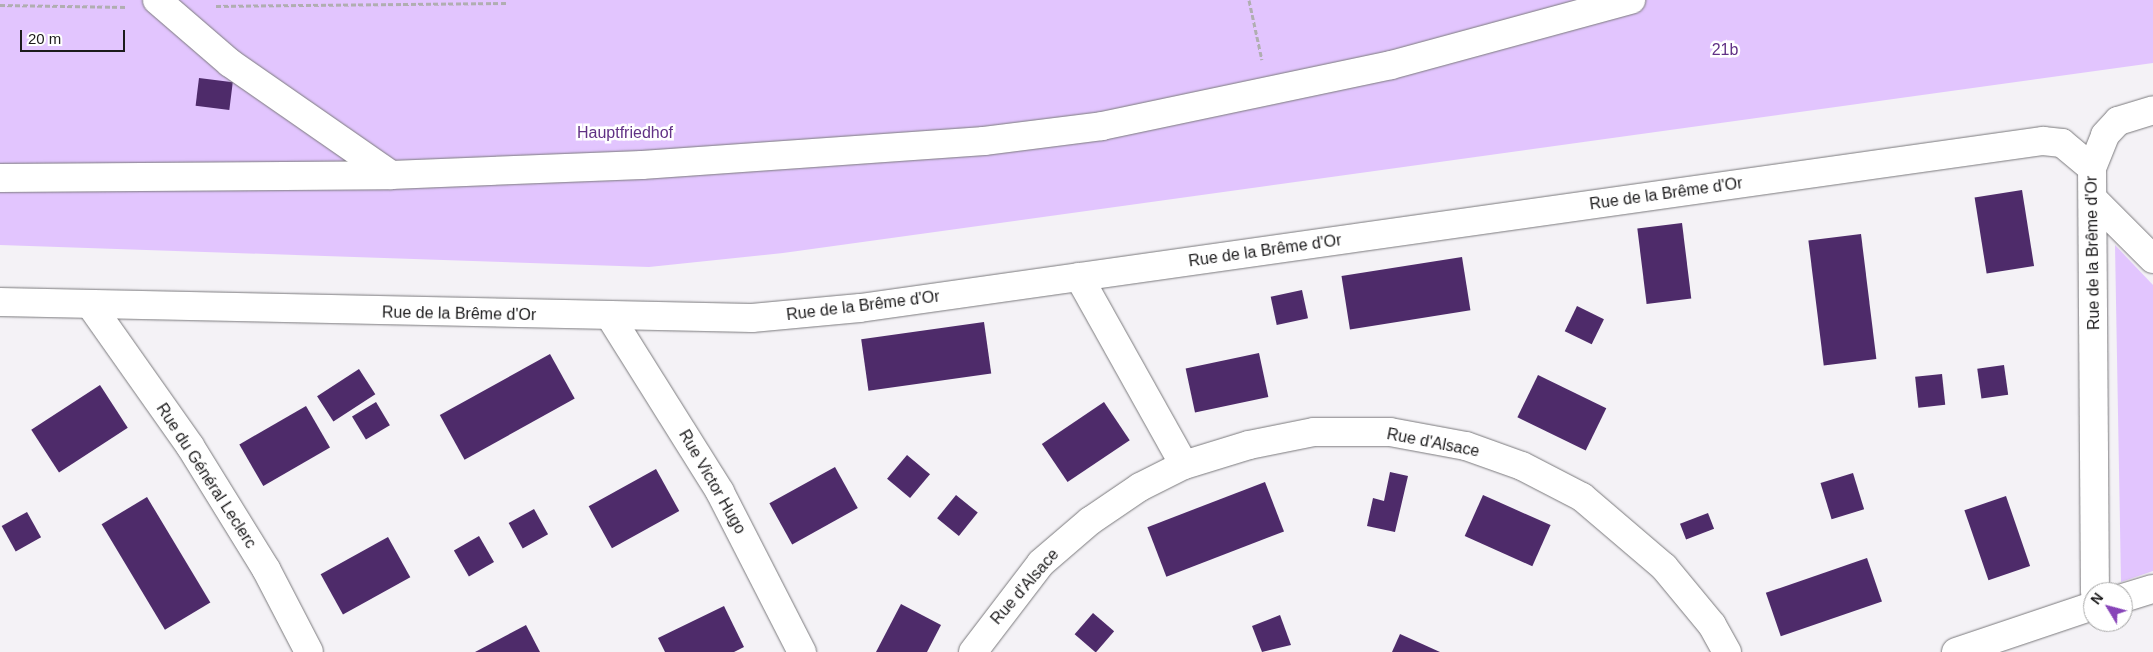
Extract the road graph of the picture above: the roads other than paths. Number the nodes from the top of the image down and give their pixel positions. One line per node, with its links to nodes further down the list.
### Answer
1 (1631, 0): 5 (street)
2 (160, 4): 5 (street)
3 (2153, 110): 4 (street)
4 (2092, 168): 7 (street, Rue de la Brême d'Or); 9 (street, Rue de la Brême d'Or)
5 (390, 175): 6 (street)
6 (0, 178)
7 (2093, 199): 8 (street); 14 (street, Rue de la Brême d'Or)
8 (2153, 259)
9 (1079, 278): 12 (street, Rue de la Brême d'Or); 13 (street)
10 (0, 302): 11 (street, Rue de la Brême d'Or)
11 (92, 307): 12 (street, Rue de la Brême d'Or); 18 (street, Rue du Général Leclerc)
12 (612, 318): 19 (street, Rue Victor Hugo)
13 (1184, 465): 20 (street, Rue d'Alsace); 21 (street, Rue d'Alsace)
14 (2095, 582)
15 (2153, 589): 16 (street)
16 (2133, 595)
17 (2083, 609): 22 (street)
18 (309, 652)
19 (802, 652)
20 (973, 652)
21 (1726, 652)
22 (1956, 652)

